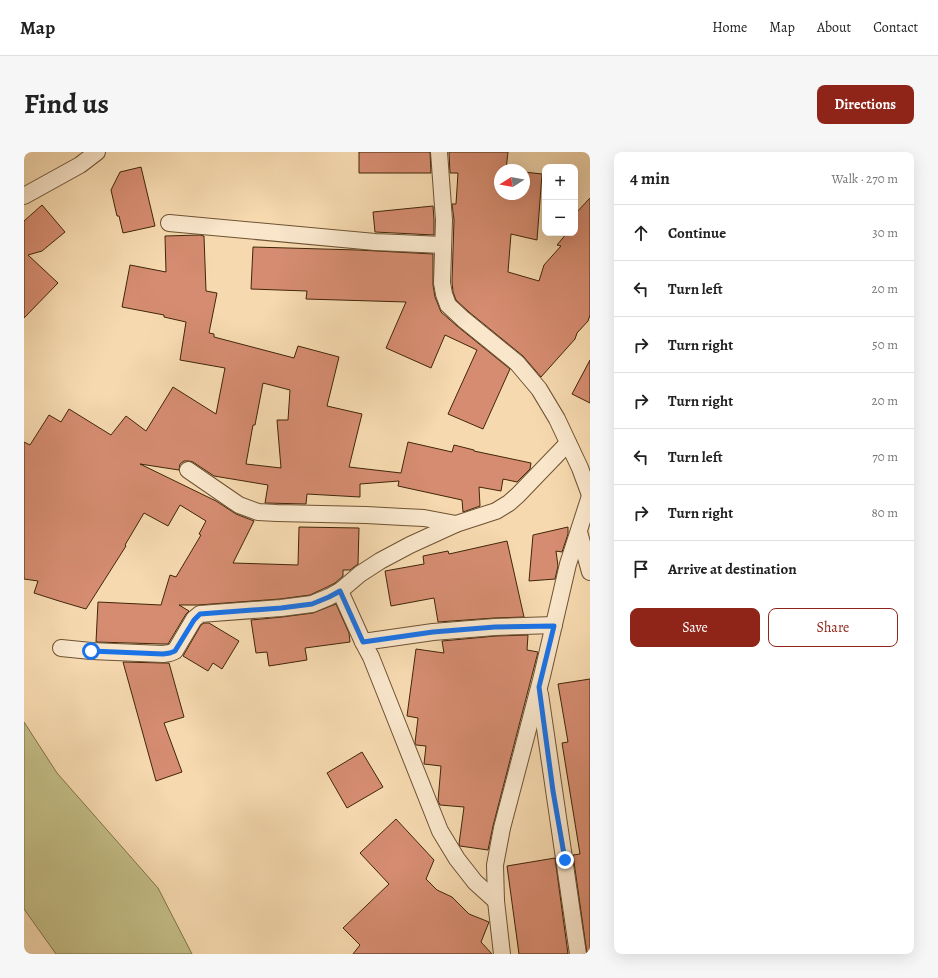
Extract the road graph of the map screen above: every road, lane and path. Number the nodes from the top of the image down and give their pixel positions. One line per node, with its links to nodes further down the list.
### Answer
1 (97, 152): 3 (street)
2 (439, 152): 5 (street)
3 (24, 196)
4 (169, 223): 5 (street)
5 (443, 245): 6 (street)
6 (568, 443): 8 (street); 9 (street)
7 (188, 470): 9 (street)
8 (590, 496): 10 (street)
9 (456, 524): 12 (street)
10 (579, 532): 11 (street); 13 (street)
11 (590, 572)
12 (340, 591): 14 (street); 15 (street)
13 (554, 626): 14 (street); 16 (street)
14 (363, 642): 17 (street)
15 (61, 648)
16 (539, 687): 17 (street); 19 (street)
17 (496, 901): 18 (street)
18 (502, 954)
19 (578, 954)

